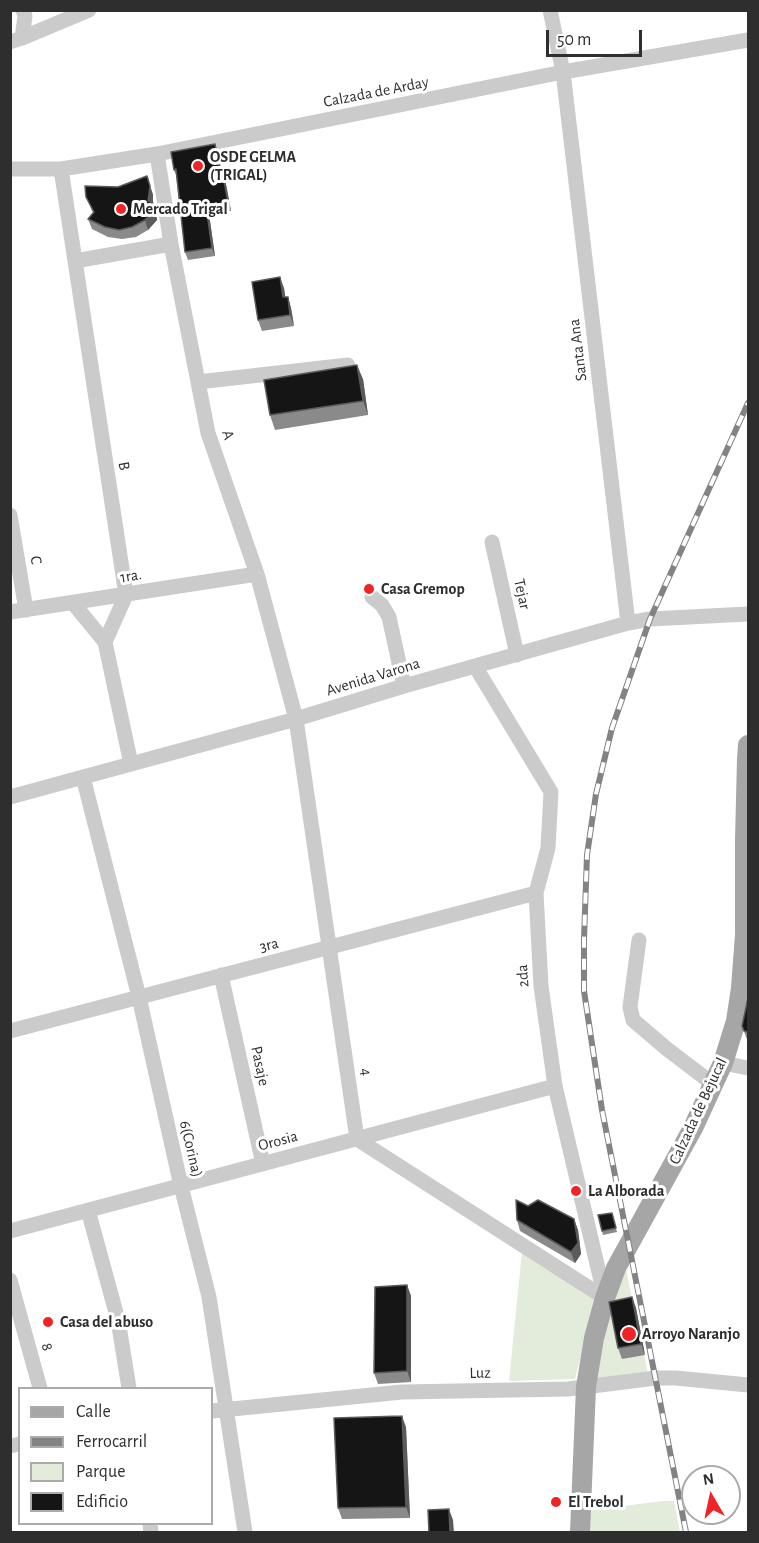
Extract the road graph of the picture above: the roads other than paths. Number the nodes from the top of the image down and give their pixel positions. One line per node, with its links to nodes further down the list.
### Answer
1 (23, 10): 4 (street)
2 (89, 10): 4 (street)
3 (550, 10): 6 (street, Santa Ana)
4 (16, 40)
5 (748, 40): 6 (street, Calzada de Arday)
6 (563, 72): 7 (street, Calzada de Arday); 22 (street, Santa Ana)
7 (157, 154): 9 (street, Calzada de Arday); 10 (street, A)
8 (10, 169): 9 (street, Calzada de Arday)
9 (61, 169): 11 (street, B)
10 (171, 244): 11 (street); 13 (street, A)
11 (75, 261): 17 (street, B)
12 (348, 365): 13 (street)
13 (198, 382): 16 (street, A)
14 (10, 515): 20 (street, C)
15 (492, 542): 24 (street, Tejar)
16 (257, 574): 17 (street, 1ra.); 27 (street, A)
17 (126, 595): 19 (street, 1ra.); 23 (street)
18 (372, 597): 26 (street)
19 (73, 603): 20 (street, 1ra.); 23 (street)
20 (18, 611)
21 (748, 614): 22 (street, Avenida Varona)
22 (628, 623): 24 (street, Avenida Varona)
23 (105, 642): 29 (street)
24 (517, 655): 25 (street, Avenida Varona)
25 (475, 666): 26 (street, Avenida Varona); 32 (street, 2da)
26 (404, 686): 27 (street, Avenida Varona)
27 (297, 719): 29 (street, Avenida Varona); 34 (street, 4)
28 (748, 746): 38 (main road, Calzada de Bejucal)
29 (131, 764): 30 (street, Avenida Varona)
30 (83, 777): 31 (street, Avenida Varona); 36 (street, 6(Corina))
31 (10, 797)
32 (536, 893): 34 (street, 3ra); 41 (street, 2da)
33 (639, 940): 40 (street)
34 (330, 948): 35 (street, 3ra); 42 (street, 4)
35 (222, 975): 36 (street, 3ra); 43 (street, Pasaje)
36 (138, 997): 37 (street, 3ra); 44 (street, 6(Corina))
37 (10, 1031)
38 (723, 1063): 39 (street); 40 (main road, Calzada de Bejucal)
39 (748, 1068)
40 (713, 1084): 48 (main road, Calzada de Bejucal)
41 (555, 1086): 42 (street, Orosia); 48 (street, 2da)
42 (357, 1139): 43 (street, Orosia); 48 (street)
43 (263, 1164): 44 (street, Orosia)
44 (181, 1186): 45 (street, Orosia); 53 (street, 6(Corina))
45 (88, 1210): 46 (street, Orosia); 51 (street)
46 (10, 1231)
47 (10, 1280): 50 (street, 8)
48 (605, 1298): 52 (main road, Calzada de Bejucal)
49 (748, 1385): 52 (street, Luz)
50 (39, 1387)
51 (129, 1387)
52 (586, 1387): 53 (street, Luz); 55 (main road, Calzada de Bejucal)
53 (219, 1410): 54 (street, 6(Corina))
54 (245, 1533)
55 (580, 1533)

